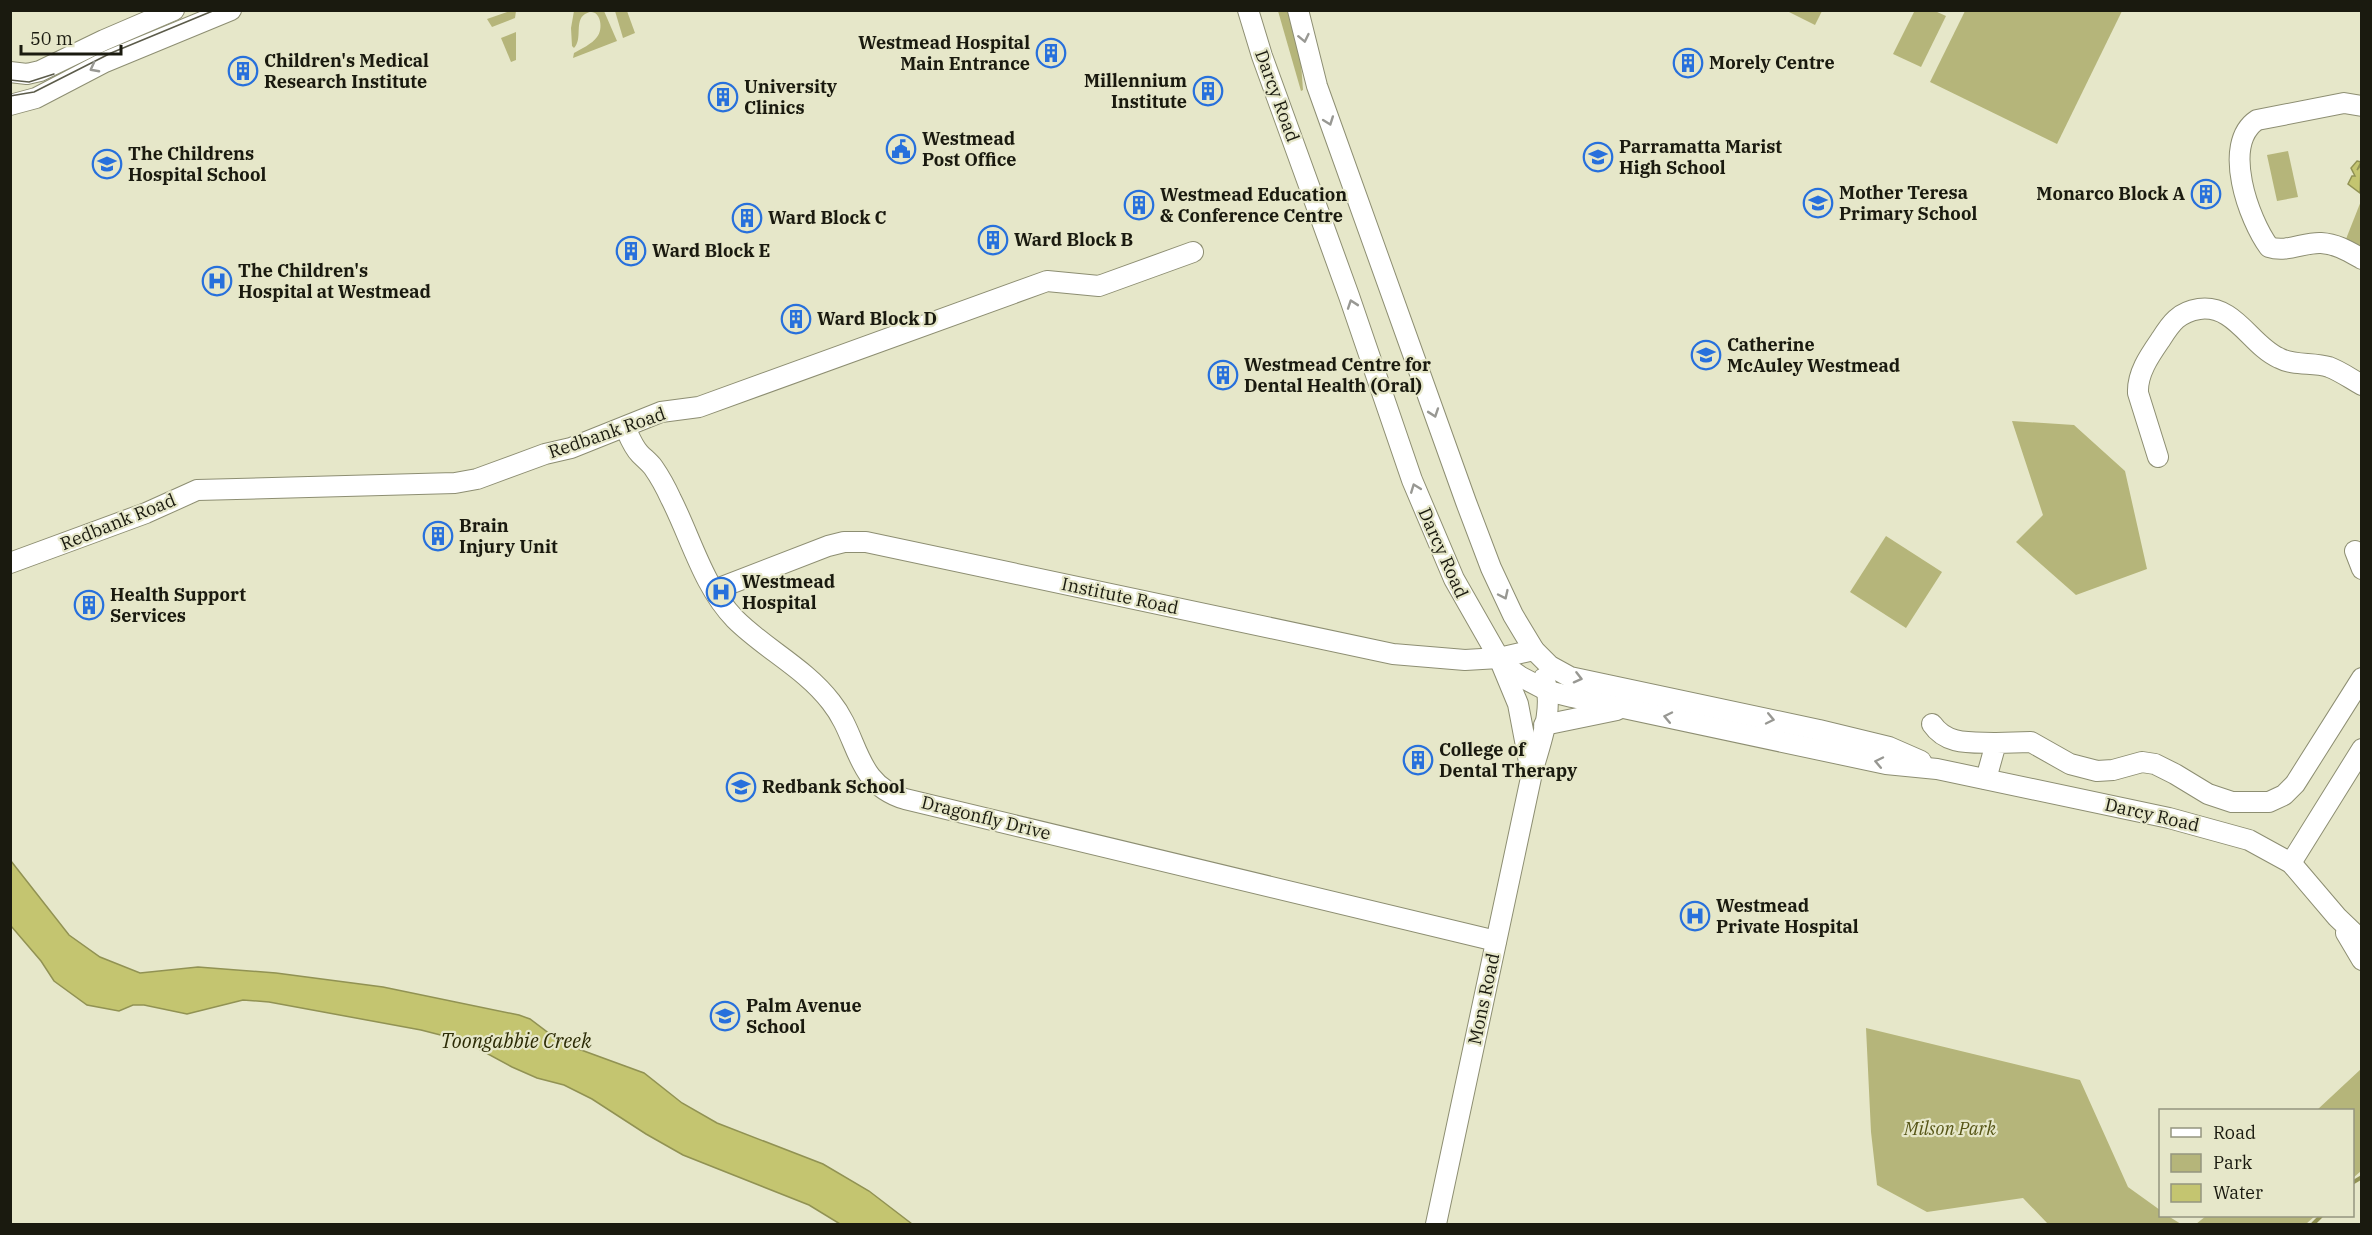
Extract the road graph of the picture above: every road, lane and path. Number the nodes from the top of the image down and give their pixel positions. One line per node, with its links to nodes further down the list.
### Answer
1 (174, 10): 5 (street)
2 (231, 10): 6 (street, one-way to 6)
3 (1248, 10): 16 (street, Darcy Road, one-way to 3)
4 (1298, 10): 15 (street, Darcy Road, one-way to 15)
5 (10, 72)
6 (10, 105)
7 (2361, 106): 9 (street)
8 (1193, 252): 11 (street, Redbank Road)
9 (2361, 258)
10 (2361, 385): 12 (street)
11 (625, 427): 13 (street, Redbank Road); 14 (street, Dragonfly Drive)
12 (2158, 457)
13 (10, 563)
14 (714, 590): 16 (street, Institute Road); 31 (street, Dragonfly Drive)
15 (1534, 650): 16 (street, Institute Road); 18 (street, Mons Road); 19 (street, Darcy Road, one-way to 19)
16 (1498, 658): 18 (street, Darcy Road); 27 (street, Mons Road)
17 (2361, 678): 24 (street)
18 (1548, 691): 20 (street, Darcy Road); 22 (street, Mons Road)
19 (1696, 703): 23 (street); 26 (street, Darcy Road, one-way to 26)
20 (1625, 708): 22 (street); 23 (street, Darcy Road, one-way to 20)
21 (1932, 724): 24 (street)
22 (1544, 725): 27 (street, Mons Road)
23 (1767, 737): 26 (street, Darcy Road, one-way to 23)
24 (1996, 743): 28 (street)
25 (2361, 748): 29 (street)
26 (1937, 769): 28 (street, Darcy Road)
27 (1532, 773): 31 (street, Mons Road)
28 (1986, 779): 29 (street, Darcy Road)
29 (2291, 863): 30 (street, Darcy Road)
30 (2337, 917): 32 (street, Darcy Road); 33 (street, Darcy Road)
31 (1496, 941): 34 (street, Mons Road)
32 (2361, 941)
33 (2361, 960)
34 (1436, 1224)

